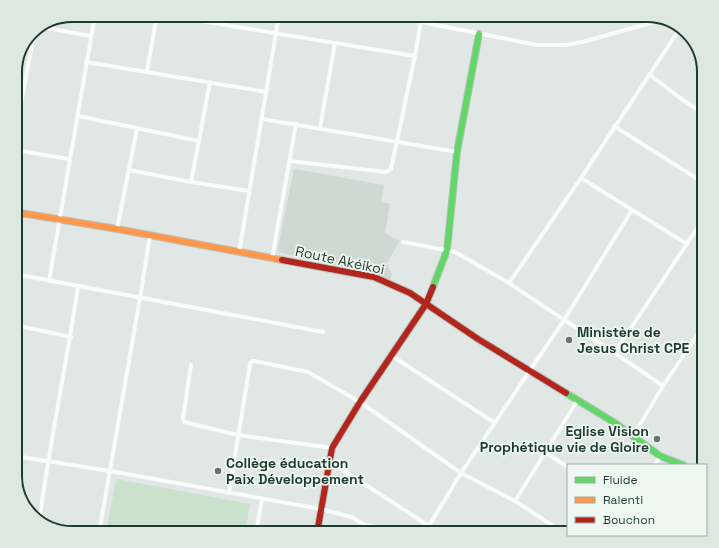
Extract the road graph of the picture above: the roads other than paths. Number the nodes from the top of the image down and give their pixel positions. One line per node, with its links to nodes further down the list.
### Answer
1 (94, 22): 11 (street)
2 (156, 22): 16 (street)
3 (205, 22): 9 (street)
4 (279, 22): 9 (street)
5 (420, 22): 10 (street); 14 (street)
6 (654, 22): 10 (street)
7 (48, 28): 11 (street)
8 (677, 32): 17 (street)
9 (276, 34): 13 (street); 20 (street)
10 (478, 34): 31 (street)
11 (91, 36): 15 (street)
12 (32, 42): 19 (street)
13 (335, 43): 14 (street); 26 (street)
14 (415, 56): 29 (street)
15 (86, 62): 16 (street); 22 (street)
16 (146, 71): 18 (street)
17 (649, 74): 21 (street); 25 (street)
18 (210, 82): 20 (street); 28 (street)
19 (22, 90)
20 (266, 92): 23 (street)
21 (697, 109)
22 (78, 116): 27 (street); 32 (street)
23 (262, 119): 24 (street); 38 (street)
24 (296, 124): 26 (street); 33 (street)
25 (614, 126): 35 (street); 36 (street)
26 (320, 128): 29 (street)
27 (137, 129): 28 (street); 34 (street)
28 (199, 141): 37 (street)
29 (398, 141): 31 (street); 33 (street)
30 (22, 151): 32 (street)
31 (457, 152): 47 (street)
32 (69, 159): 41 (street)
33 (289, 161): 49 (street)
34 (129, 170): 37 (street); 42 (street)
35 (581, 178): 39 (street); 52 (street)
36 (697, 179)
37 (191, 182): 38 (street)
38 (249, 191): 48 (street)
39 (632, 210): 46 (street); 56 (street)
40 (22, 213): 41 (street, Route Akéikoi)
41 (59, 220): 42 (street, Route Akéikoi); 51 (street)
42 (117, 229): 44 (street, Route Akéikoi)
43 (697, 229): 46 (street)
44 (150, 235): 48 (street, Route Akéikoi); 54 (street)
45 (403, 242): 47 (street)
46 (687, 244): 61 (street)
47 (447, 250): 52 (street); 55 (street)
48 (239, 253): 49 (street, Route Akéikoi)
49 (272, 259): 55 (street, Route Akéikoi)
50 (22, 276): 51 (street)
51 (49, 281): 53 (street)
52 (509, 283): 56 (street)
53 (78, 287): 54 (street); 60 (street)
54 (140, 298): 58 (street); 80 (street)
55 (426, 304): 62 (street); 64 (street, Route Akéikoi)
56 (564, 320): 61 (street); 64 (street)
57 (22, 327): 60 (street)
58 (323, 332)
59 (697, 335): 65 (street)
60 (71, 337): 75 (street)
61 (614, 352): 65 (street)
62 (392, 356): 67 (street); 68 (street)
63 (191, 365): 69 (street)
64 (529, 370): 66 (street, Route Akéikoi); 68 (street)
65 (663, 386): 70 (street)
66 (577, 401): 70 (street, Route Akéikoi); 72 (street)
67 (360, 402): 69 (street); 71 (street); 81 (street)
68 (495, 423): 81 (street)
69 (238, 435): 71 (street); 82 (street)
70 (633, 436): 73 (street, Route Akéikoi)
71 (332, 448): 76 (street)
72 (546, 453): 79 (street); 84 (street)
73 (660, 456): 77 (street); 78 (street, Route Akéikoi)
74 (22, 457): 75 (street)
75 (48, 461): 80 (street); 86 (street)
76 (329, 461): 85 (street); 91 (street)
77 (656, 464)
78 (680, 464)
79 (567, 466)
80 (110, 471): 82 (street); 87 (street)
81 (461, 473): 84 (street); 91 (street)
82 (229, 493): 83 (street)
83 (262, 499): 85 (street); 88 (street)
84 (515, 501): 92 (street)
85 (321, 509): 89 (street); 90 (street)
86 (40, 514)
87 (100, 526)
88 (257, 526)
89 (318, 526)
90 (372, 526)
91 (429, 526)
92 (553, 526)

